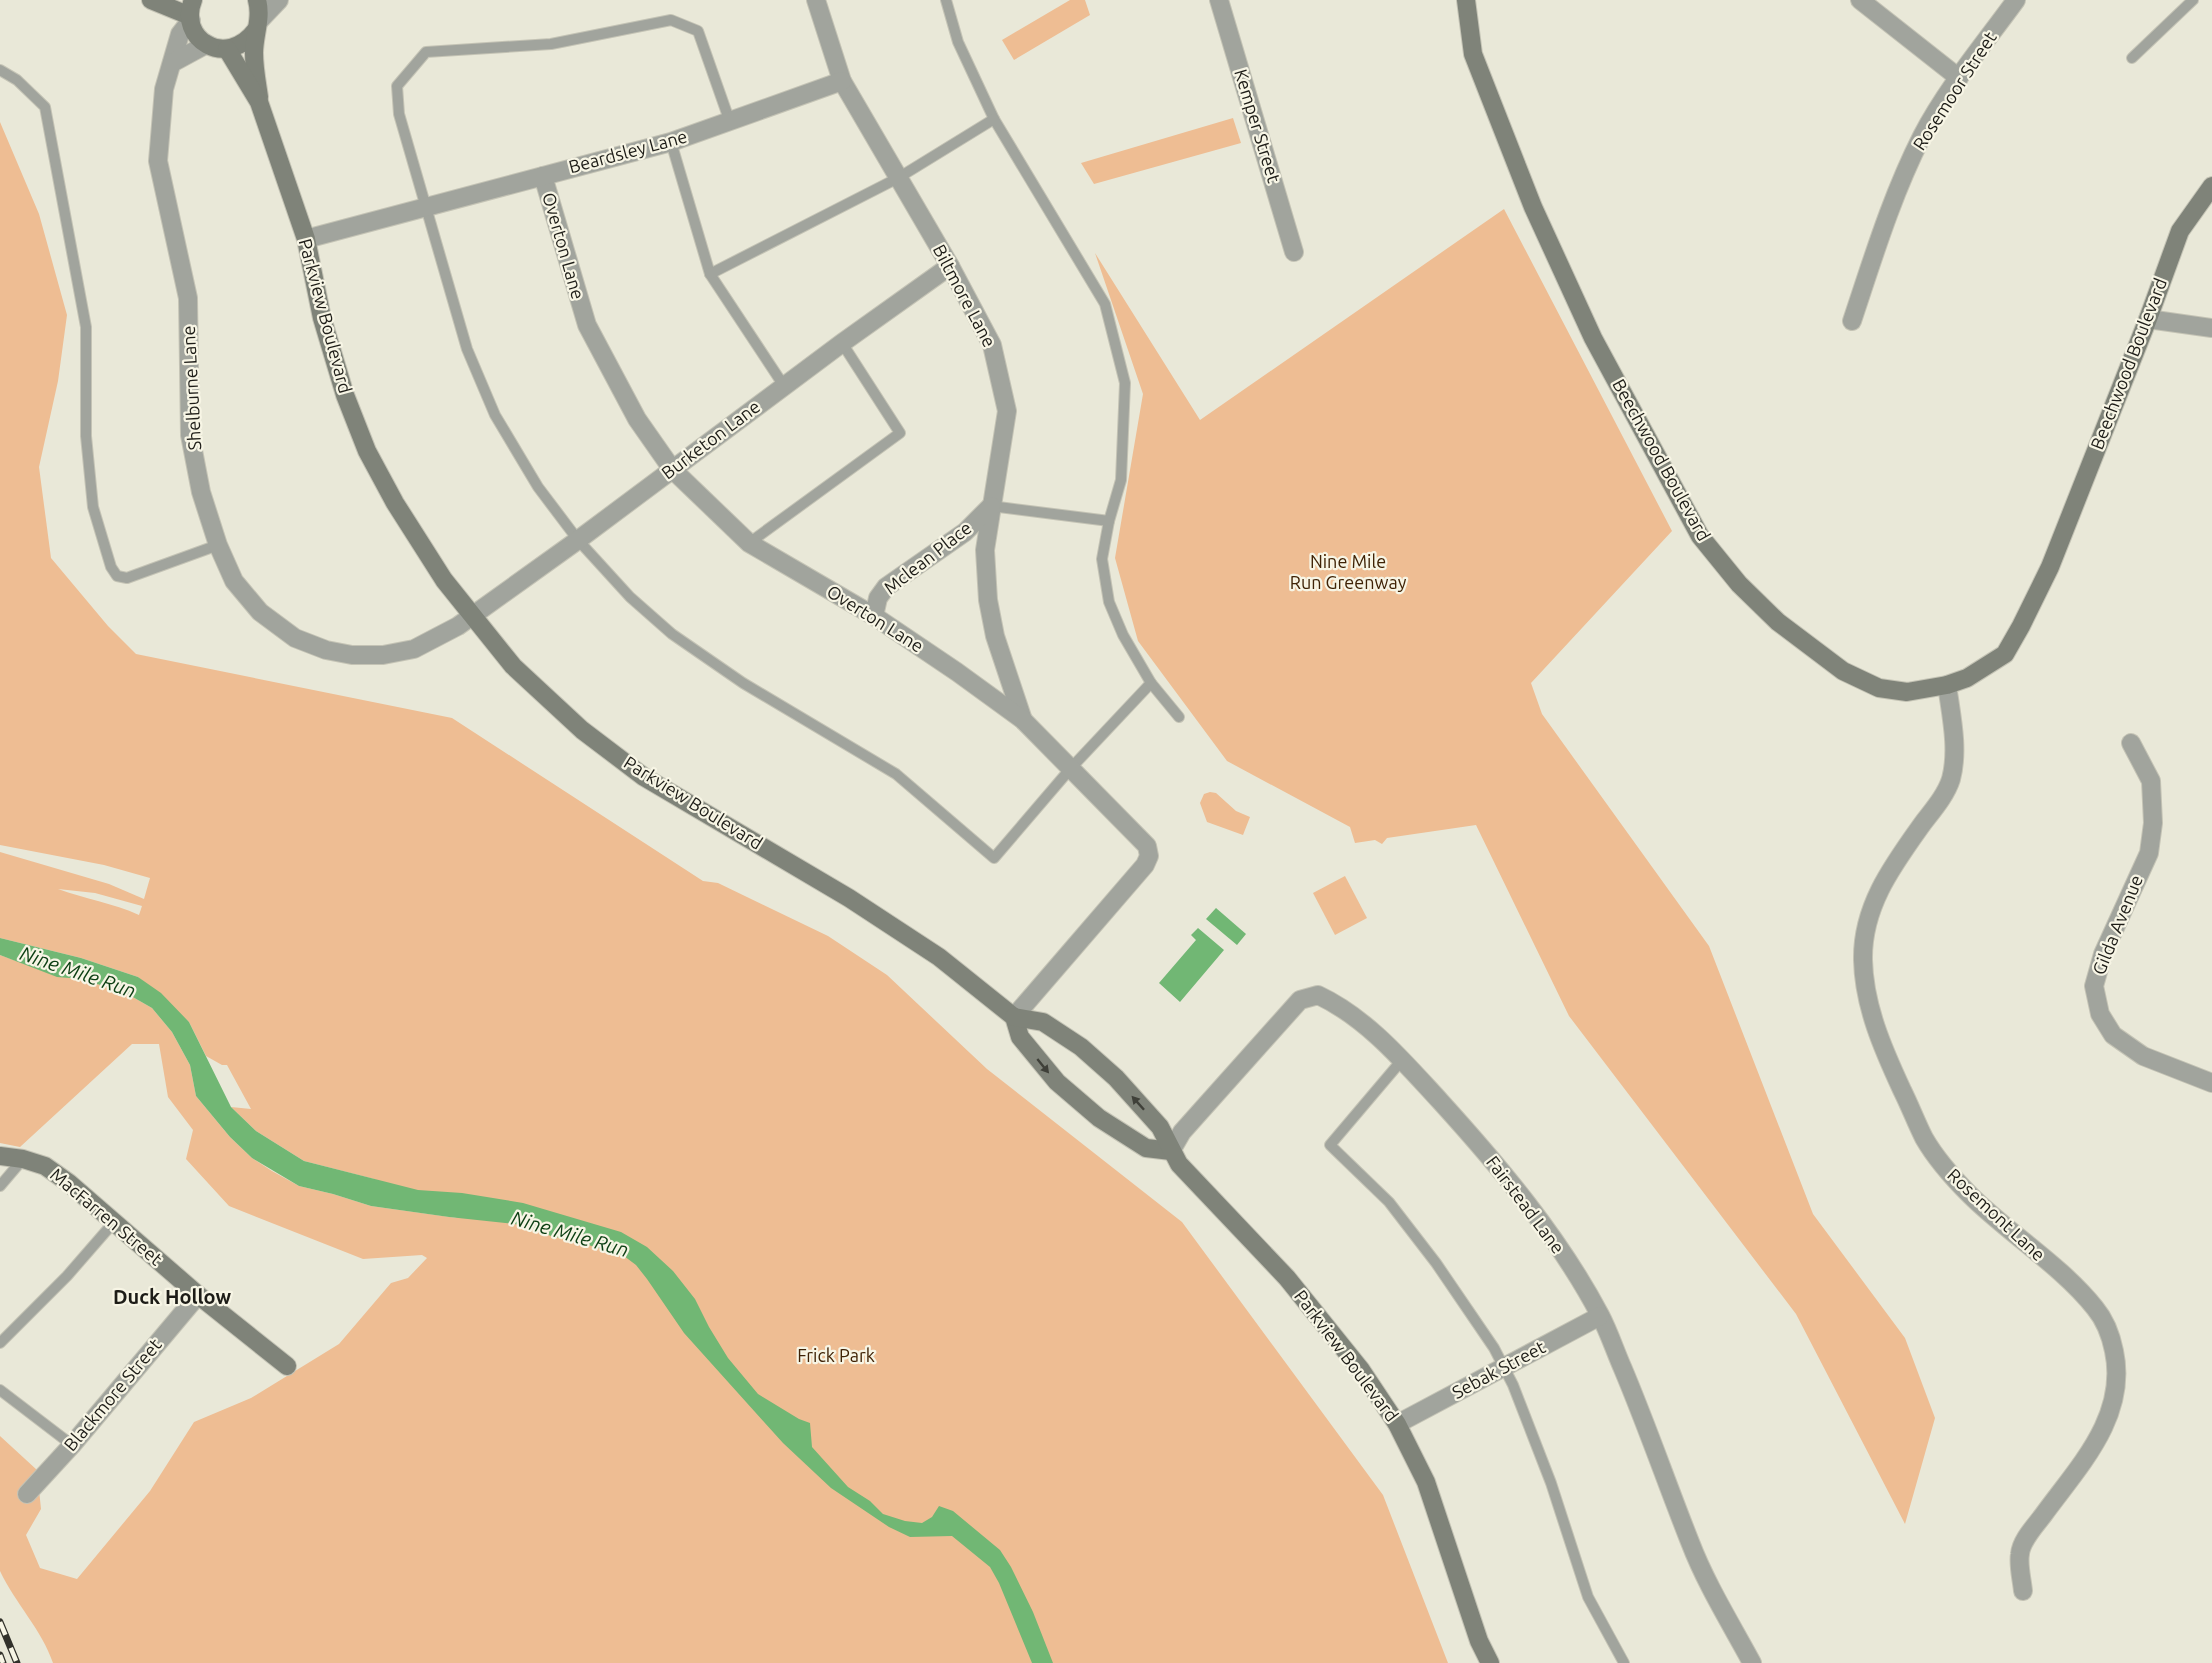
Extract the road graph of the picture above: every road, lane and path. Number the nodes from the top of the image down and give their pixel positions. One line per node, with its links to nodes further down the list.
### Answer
1 (151, 0): 11 (street)
2 (257, 0): 12 (street, Parkview Boulevard)
3 (279, 0): 12 (street)
4 (816, 0): 19 (street, Biltmore Lane)
5 (946, 0): 21 (lane)
6 (1219, 0): 29 (street, Kemper Street)
7 (1466, 0): 46 (street, Beechwood Boulevard)
8 (1860, 0): 18 (street)
9 (2016, 0): 18 (street, Rosemoor Street)
10 (2193, 0): 15 (lane)
11 (191, 12): 13 (street); 16 (street, Shelburne Lane)
12 (258, 26): 14 (street); 20 (street, Parkview Boulevard)
13 (207, 44): 14 (street); 16 (street)
14 (227, 49): 20 (street, Parkview Boulevard)
15 (2132, 58)
16 (172, 63): 42 (street, Shelburne Lane)
17 (0, 70): 42 (lane)
18 (1959, 78): 33 (street, Rosemoor Street)
19 (842, 81): 22 (street, Beardsley Lane); 25 (street, Biltmore Lane)
20 (259, 102): 28 (street, Parkview Boulevard)
21 (994, 119): 25 (lane); 39 (lane)
22 (730, 122): 23 (street, Beardsley Lane); 27 (lane)
23 (671, 142): 24 (street, Beardsley Lane); 31 (lane)
24 (543, 176): 27 (street, Beardsley Lane); 37 (street, Overton Lane)
25 (898, 178): 30 (street, Biltmore Lane); 31 (lane)
26 (2212, 186): 32 (street, Beechwood Boulevard)
27 (426, 207): 28 (street, Beardsley Lane); 40 (lane)
28 (306, 239): 43 (street, Parkview Boulevard)
29 (1294, 252)
30 (950, 266): 35 (street, Burketon Lane); 38 (street, Biltmore Lane)
31 (710, 274): 36 (lane)
32 (2148, 319): 34 (street); 46 (street, Beechwood Boulevard)
33 (1852, 321)
34 (2212, 328)
35 (842, 344): 36 (street, Burketon Lane); 41 (lane)
36 (784, 386): 37 (street, Burketon Lane)
37 (672, 469): 40 (street, Burketon Lane); 41 (street, Overton Lane)
38 (991, 506): 39 (lane); 44 (street, Mclean Place); 48 (street, Biltmore Lane)
39 (1109, 521): 45 (lane)
40 (578, 540): 43 (street, Burketon Lane); 50 (lane)
41 (749, 543): 44 (street, Overton Lane)
42 (218, 545): 43 (street, Shelburne Lane)
43 (473, 615): 51 (street, Parkview Boulevard)
44 (874, 616): 48 (street, Overton Lane)
45 (1151, 683): 47 (lane); 50 (lane)
46 (1947, 685): 68 (street, Rosemont Lane)
47 (1179, 717)
48 (1023, 720): 50 (street, Overton Lane)
49 (2131, 743): 53 (street, Gilda Avenue)
50 (1071, 768): 51 (street, Overton Lane)
51 (1014, 1017): 54 (street, Parkview Boulevard, one-way to 51); 54 (street, Parkview Boulevard, one-way to 54)
52 (1402, 1060): 54 (street, Fairstead Lane); 60 (street, Fairstead Lane); 63 (lane)
53 (2212, 1083)
54 (1171, 1151): 65 (street, Parkview Boulevard)
55 (0, 1156): 56 (street, MacFarren Street)
56 (23, 1159): 57 (lane); 58 (street, MacFarren Street)
57 (0, 1186)
58 (114, 1222): 59 (street, MacFarren Street); 61 (lane)
59 (198, 1295): 62 (street, MacFarren Street); 66 (street, Blackmore Street)
60 (1600, 1316): 63 (street, Sebak Street); 71 (street, Fairstead Lane)
61 (0, 1343)
62 (287, 1366)
63 (1504, 1367): 65 (street, Sebak Street); 70 (lane)
64 (0, 1390): 66 (lane)
65 (1397, 1424): 69 (street, Parkview Boulevard)
66 (72, 1445): 67 (street, Blackmore Street)
67 (27, 1494)
68 (2023, 1591)
69 (1490, 1663)
70 (1624, 1663)
71 (1752, 1663)

